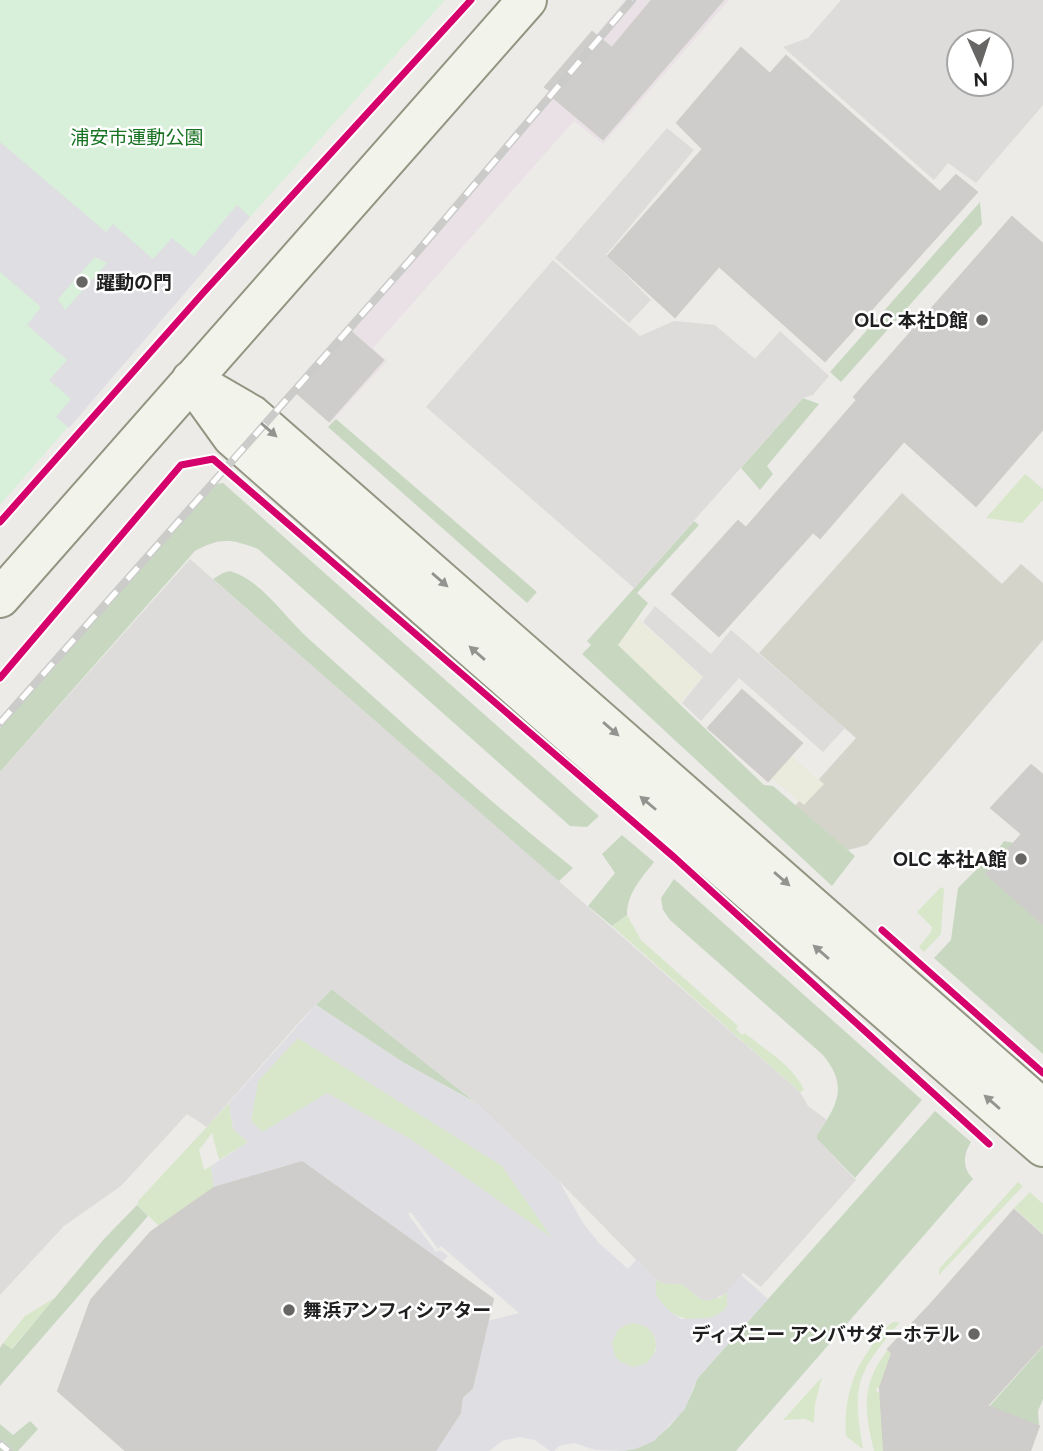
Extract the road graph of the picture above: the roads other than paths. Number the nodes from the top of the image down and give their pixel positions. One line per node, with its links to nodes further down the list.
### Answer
1 (527, 0): 2 (street)
2 (191, 380): 3 (street); 4 (street, one-way to 4); 5 (street, one-way to 2)
3 (0, 598)
4 (1043, 1109)
5 (1043, 1147)

